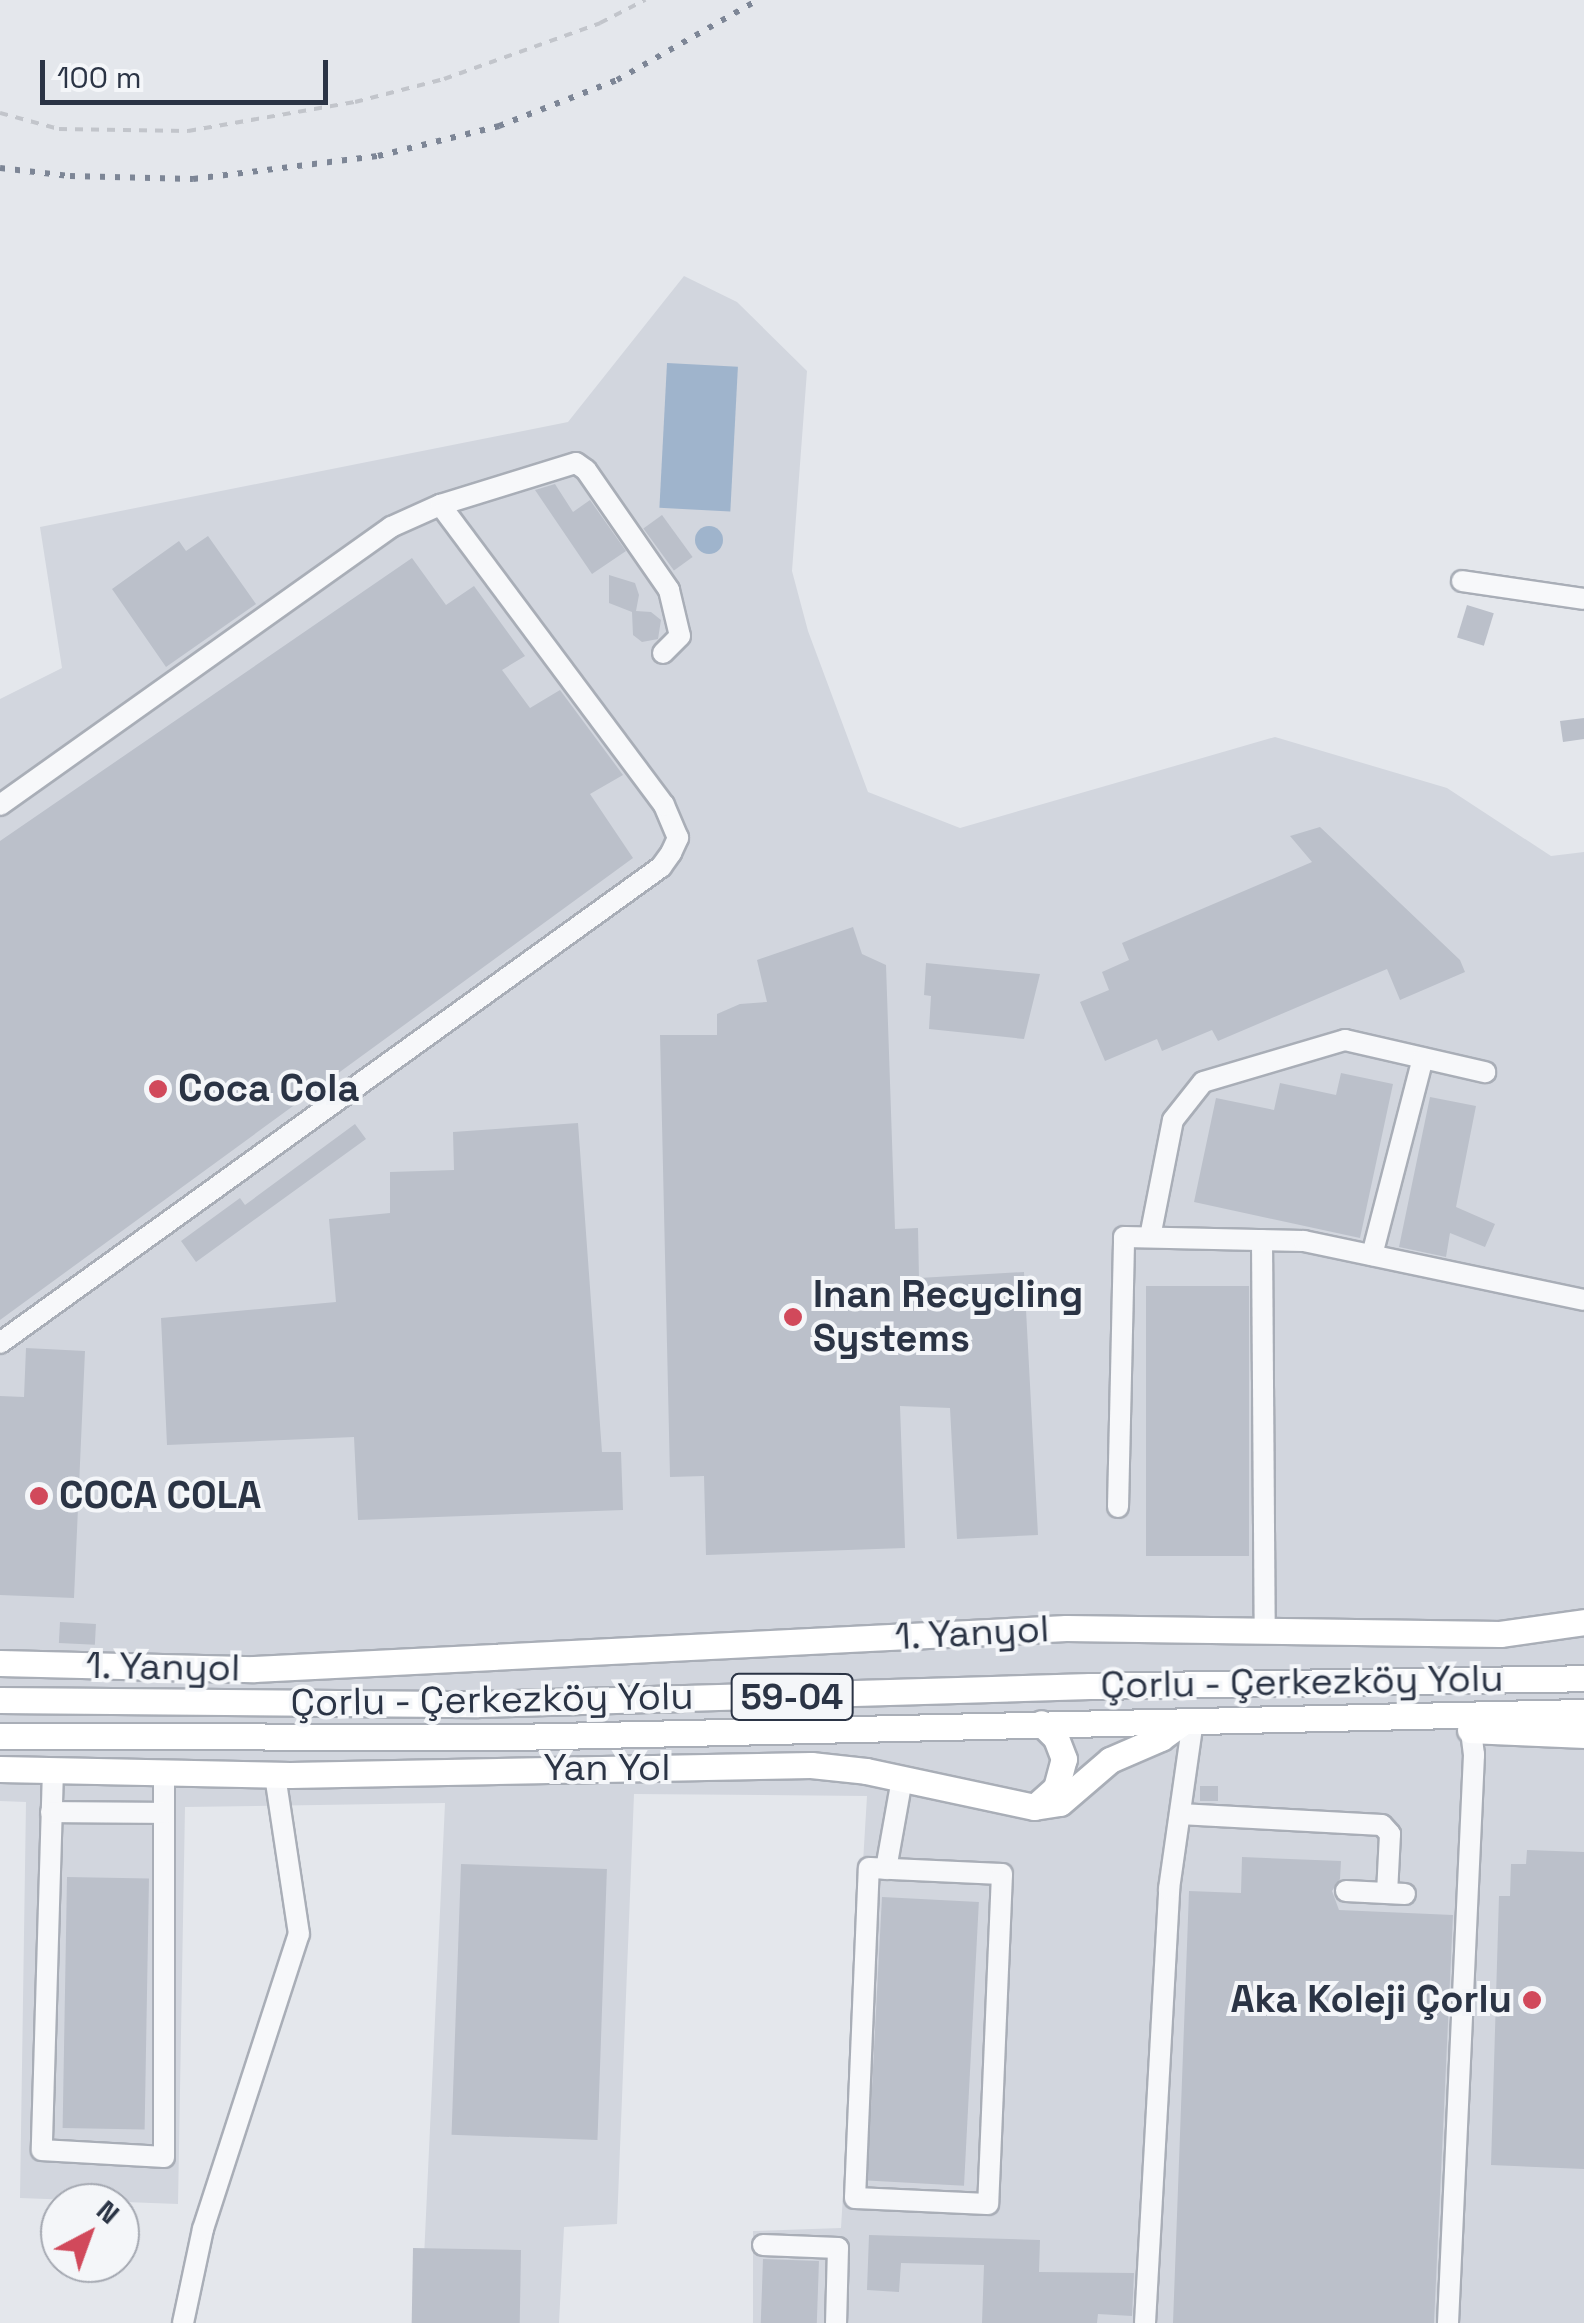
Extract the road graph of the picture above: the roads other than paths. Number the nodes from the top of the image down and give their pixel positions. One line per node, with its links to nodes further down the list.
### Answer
1 (440, 504): 4 (street); 5 (street); 12 (street)
2 (1462, 581): 3 (street)
3 (1584, 600)
4 (663, 653)
5 (0, 804)
6 (1424, 1058): 7 (street); 8 (street); 10 (street)
7 (1486, 1072)
8 (1150, 1237): 9 (street); 13 (street)
9 (1262, 1240): 10 (street); 15 (street)
10 (1372, 1255): 11 (street)
11 (1584, 1300)
12 (0, 1343)
13 (1118, 1507)
14 (1584, 1622): 15 (main road, 1. Yanyol)
15 (1265, 1631): 16 (main road, 1. Yanyol)
16 (0, 1663)
17 (1584, 1678): 18 (main road, Çorlu - Çerkezköy Yolu / 59-04)
18 (0, 1700)
19 (1584, 1712): 20 (main road, Çorlu - Çerkezköy Yolu / 59-04)
20 (1391, 1717): 21 (main road, Çorlu - Çerkezköy Yolu / 59-04); 23 (main road)
21 (1189, 1721): 22 (main road, Çorlu - Çerkezköy Yolu / 59-04); 31 (main road); 34 (street)
22 (1041, 1723): 25 (main road, Çorlu - Çerkezköy Yolu / 59-04); 31 (main road)
23 (1471, 1730): 24 (main road); 41 (street)
24 (1584, 1735)
25 (0, 1736)
26 (0, 1769): 27 (main road, Yan Yol)
27 (52, 1770): 28 (main road, Yan Yol); 32 (street)
28 (164, 1772): 29 (main road, Yan Yol); 33 (street)
29 (276, 1775): 30 (main road, Yan Yol); 38 (street)
30 (902, 1779): 31 (main road, Yan Yol); 35 (street)
31 (1034, 1807)
32 (52, 1812): 33 (street); 33 (street)
33 (164, 1814)
34 (1180, 1814): 36 (street); 40 (street)
35 (886, 1869): 35 (street)
36 (1346, 1890)
37 (762, 2245): 39 (street)
38 (182, 2323)
39 (836, 2323)
40 (1145, 2323)
41 (1448, 2323)

